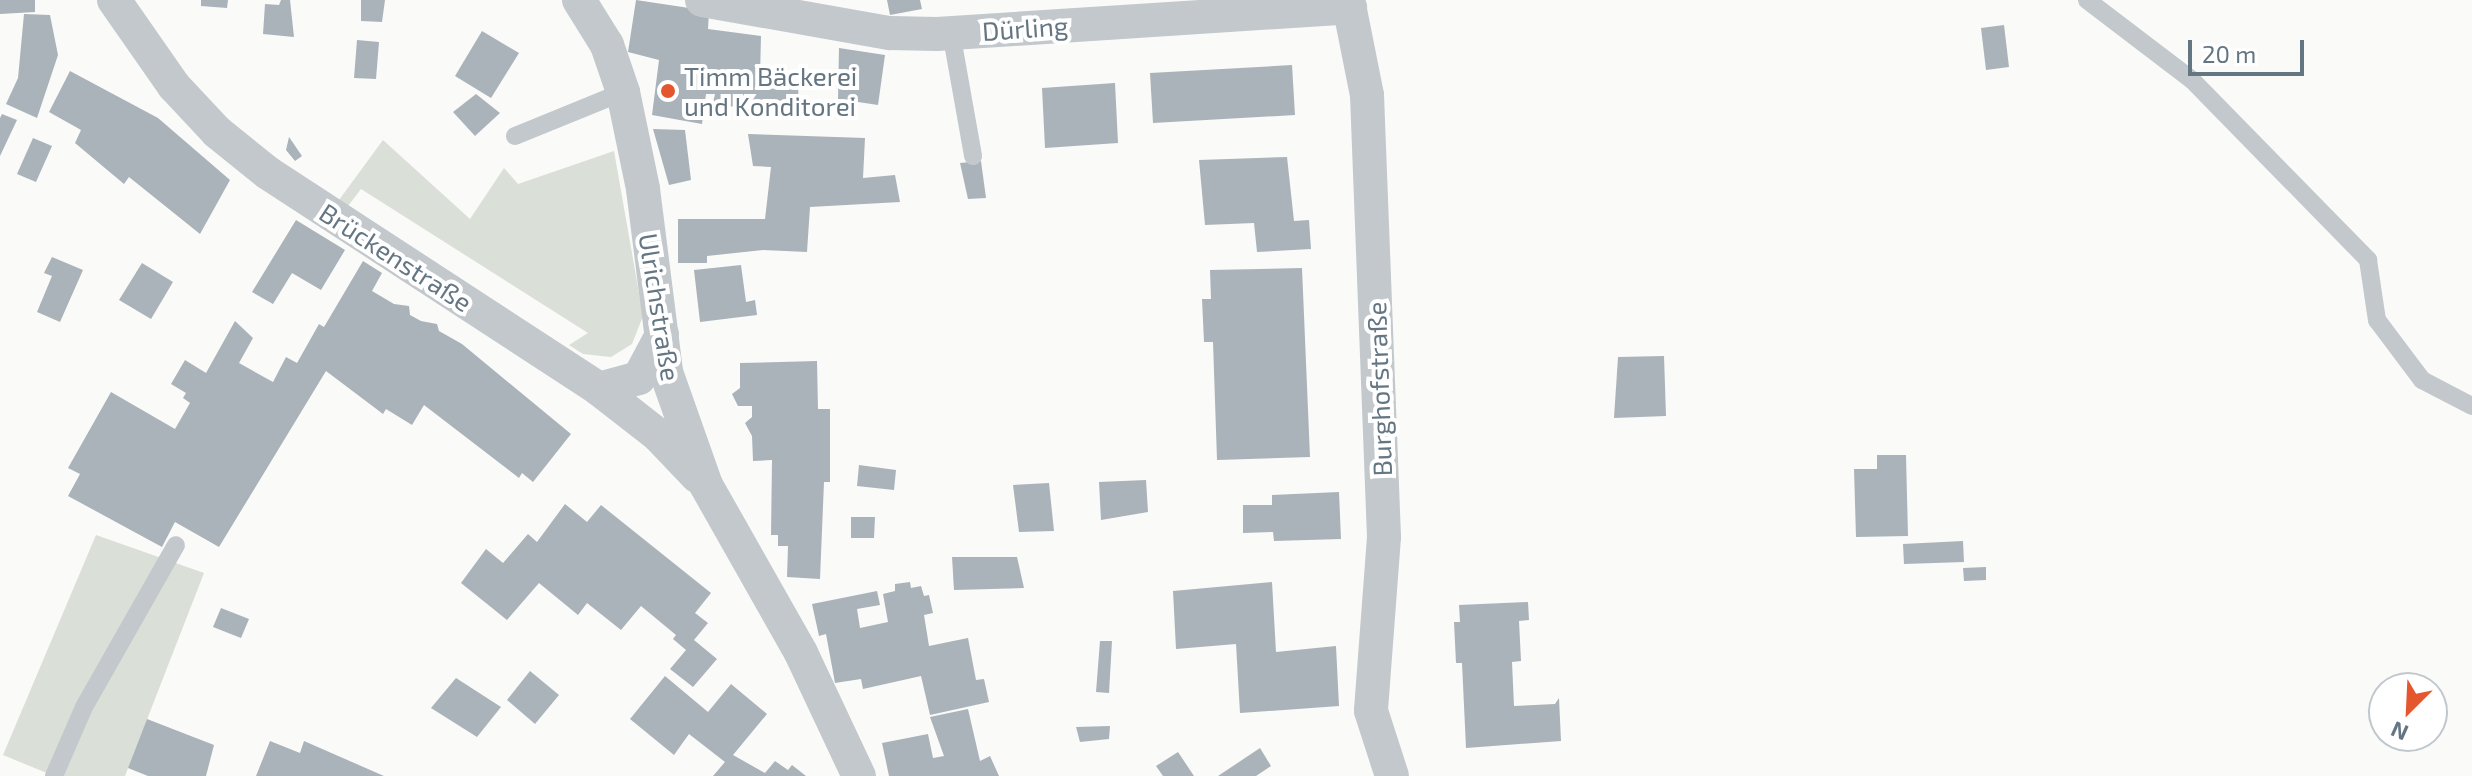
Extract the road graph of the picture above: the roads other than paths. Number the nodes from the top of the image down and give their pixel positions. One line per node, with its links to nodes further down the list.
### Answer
1 (114, 0): 11 (street, Brückenstraße)
2 (579, 0): 7 (street, Ulrichstraße)
3 (702, 0): 6 (street, Dürling)
4 (2087, 0): 12 (lane)
5 (1349, 3): 6 (street, Dürling); 17 (street, Burghofstraße)
6 (951, 32): 9 (lane)
7 (623, 92): 8 (lane); 10 (street, Ulrichstraße)
8 (515, 136)
9 (973, 156)
10 (662, 335): 11 (street); 13 (street, Ulrichstraße)
11 (599, 389): 13 (street, Brückenstraße)
12 (2472, 406)
13 (706, 485): 16 (street, Ulrichstraße)
14 (176, 545): 15 (lane)
15 (54, 776)
16 (859, 776)
17 (1392, 776)

